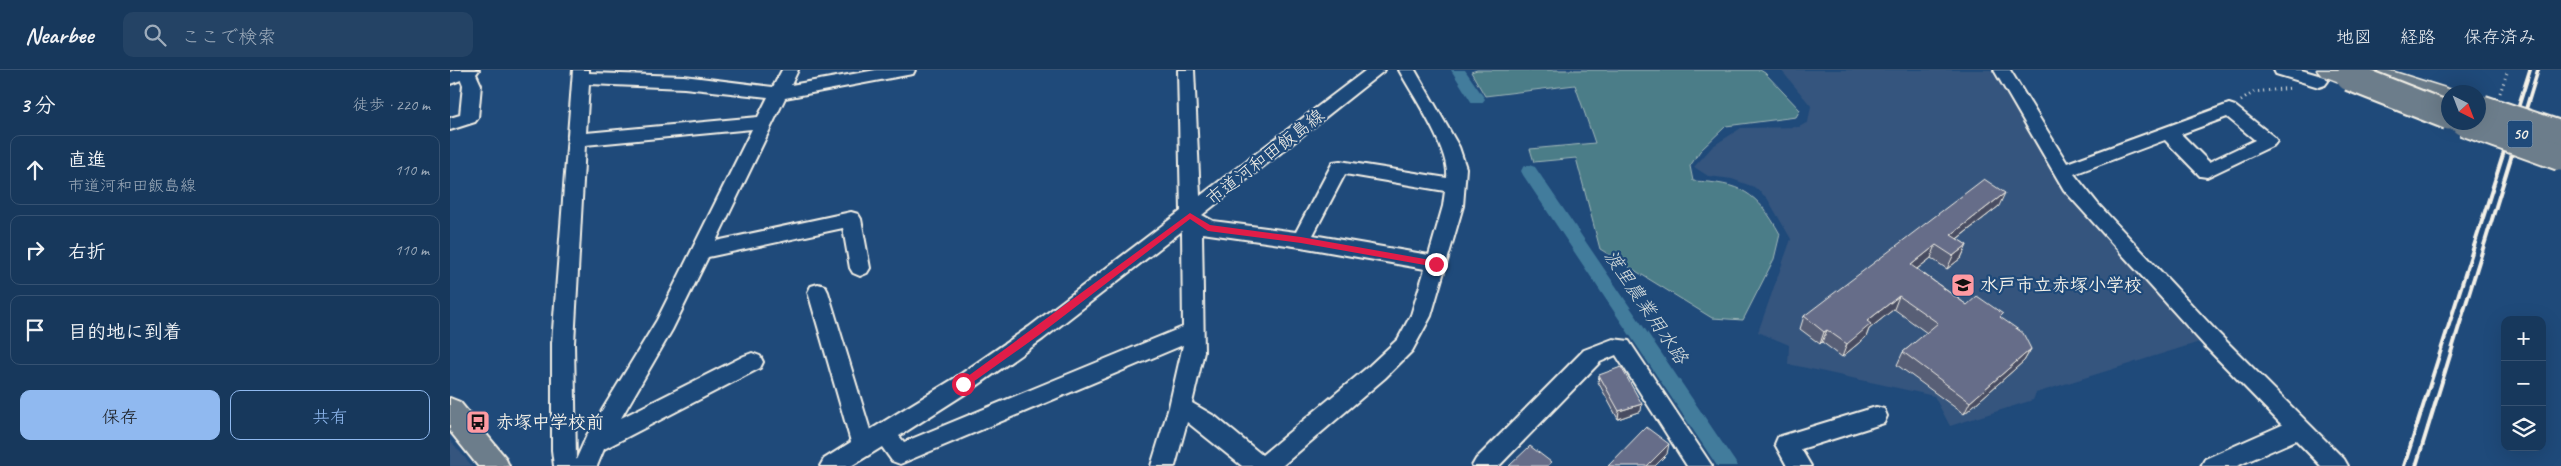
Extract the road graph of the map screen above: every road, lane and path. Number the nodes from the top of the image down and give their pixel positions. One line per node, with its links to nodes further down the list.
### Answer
1 (790, 70): 12 (street)
2 (907, 70): 12 (street)
3 (1186, 70): 32 (street)
4 (1377, 70): 32 (street, 市道河和田飯島線)
5 (1407, 70): 31 (street)
6 (2002, 70): 30 (street)
7 (2282, 70): 11 (street)
8 (2508, 70): 14 (path)
9 (462, 73): 22 (street)
10 (580, 74): 12 (street); 27 (street)
11 (2341, 75): 13 (highway); 17 (highway, bridge); 18 (path); 19 (highway, bridge)
12 (779, 93): 20 (street)
13 (2441, 96)
14 (2486, 103)
15 (2486, 104): 23 (highway, bridge)
16 (2486, 104): 26 (highway, 50, bridge)
17 (2441, 108)
18 (2228, 110): 25 (street); 25 (street)
19 (2441, 113)
20 (764, 122): 27 (street); 34 (street)
21 (2486, 123): 28 (highway, 50)
22 (450, 124)
23 (2561, 128)
24 (2486, 130): 29 (highway, bridge)
25 (2168, 132): 30 (street)
26 (2561, 135)
27 (576, 140): 50 (street)
28 (2561, 148)
29 (2561, 157)
30 (2063, 171): 43 (street)
31 (1456, 186): 33 (street); 35 (street)
32 (1190, 216): 33 (street); 38 (street); 44 (street, 市道河和田飯島線)
33 (1301, 240): 35 (street)
34 (701, 251): 36 (street); 45 (street)
35 (1436, 264): 55 (street)
36 (860, 268)
37 (818, 292): 46 (street)
38 (1193, 332): 40 (street); 47 (street)
39 (752, 362): 45 (street)
40 (1180, 407): 53 (street); 54 (street)
41 (450, 410): 49 (main road)
42 (1876, 416): 57 (street)
43 (2297, 429): 58 (street); 59 (street)
44 (885, 434): 46 (street, 市道河和田飯島線); 47 (street)
45 (596, 442): 51 (street)
46 (864, 446): 52 (street, 市道河和田飯島線)
47 (905, 460)
48 (1696, 464): 56 (street)
49 (495, 466)
50 (566, 466)
51 (585, 466)
52 (832, 466)
53 (1163, 466)
54 (1259, 466)
55 (1266, 466)
56 (1484, 466)
57 (1799, 466)
58 (2213, 466)
59 (2336, 466)

